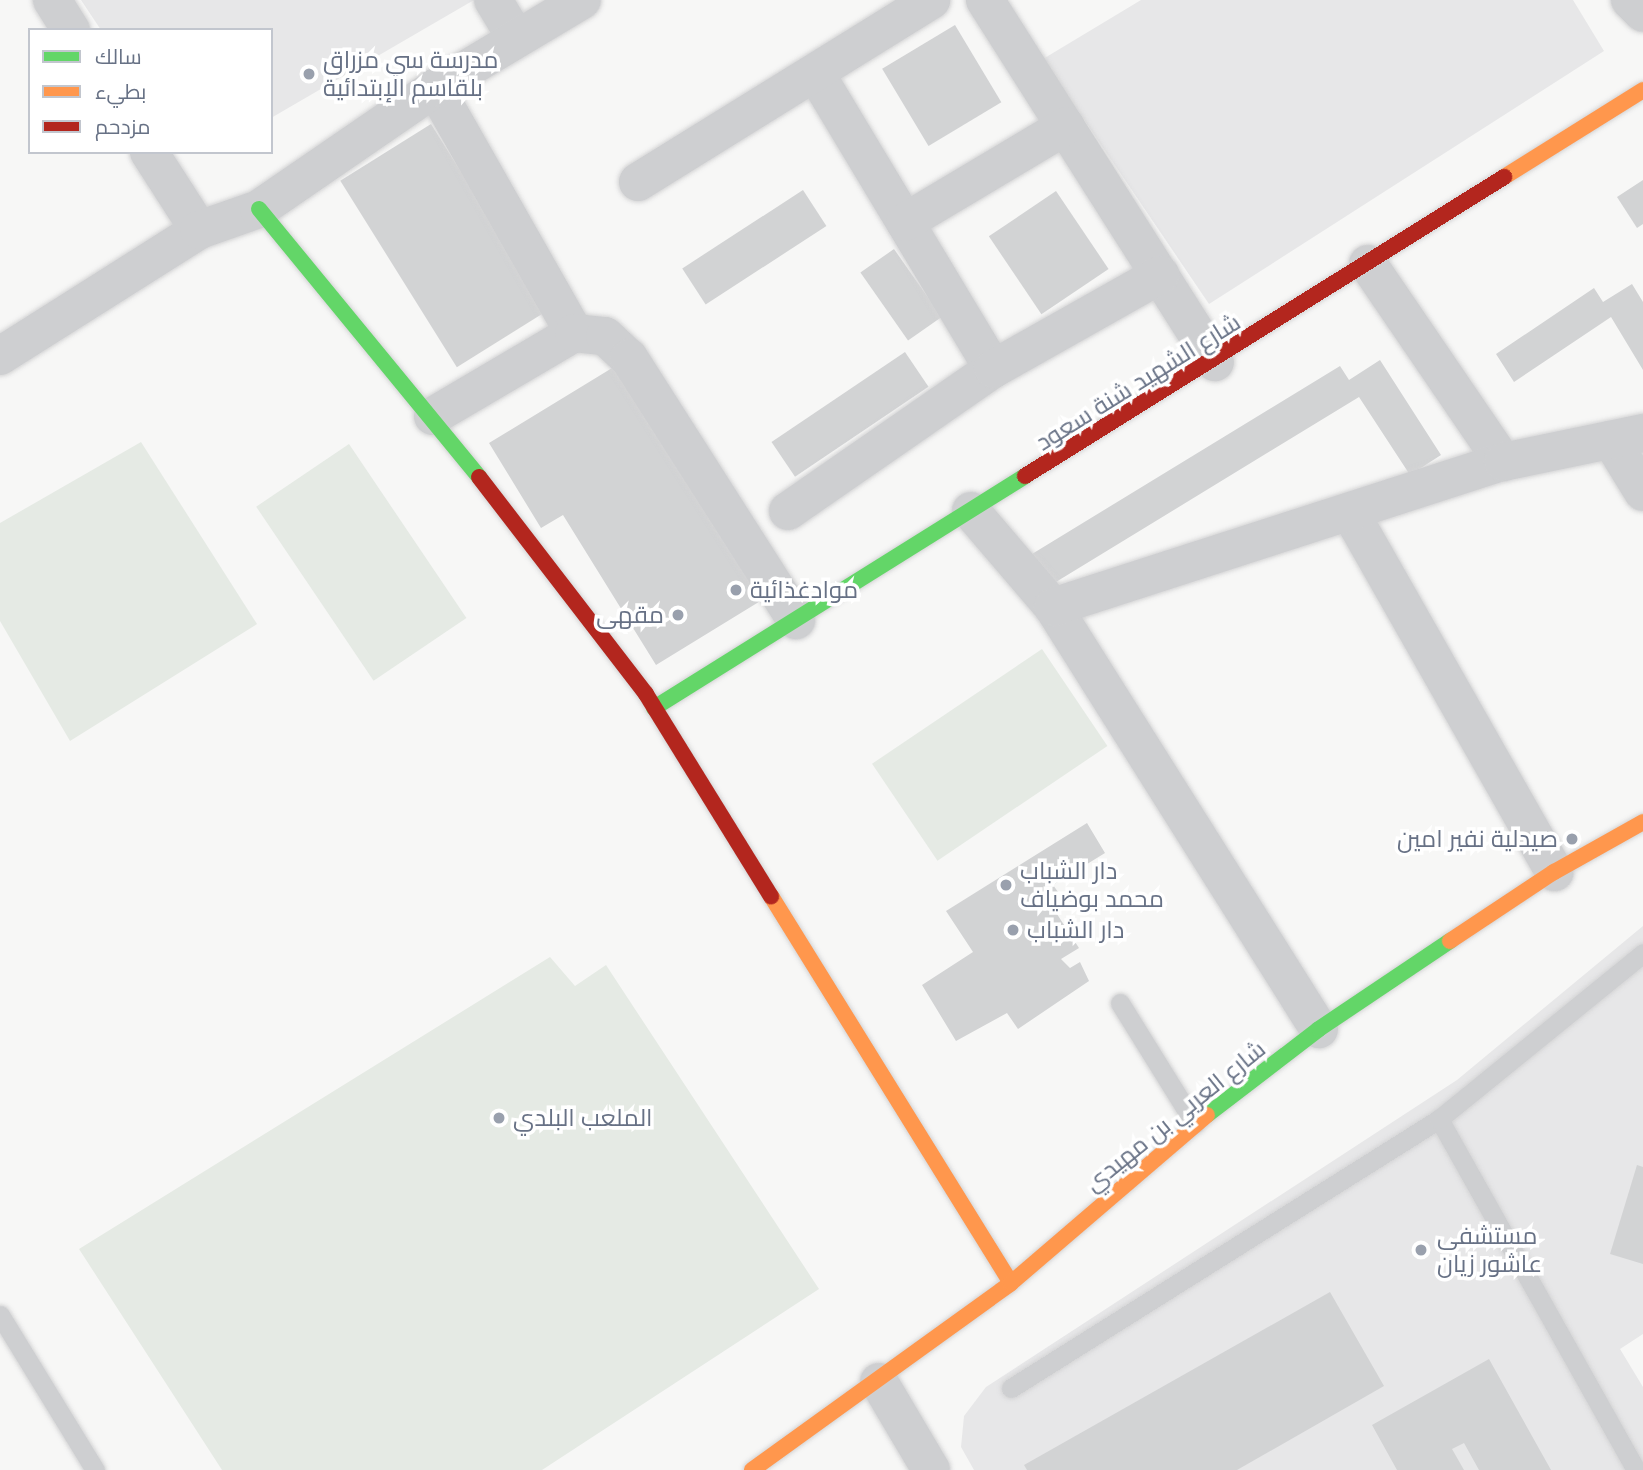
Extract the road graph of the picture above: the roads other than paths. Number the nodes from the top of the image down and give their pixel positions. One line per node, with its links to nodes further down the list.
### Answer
1 (52, 0): 8 (street)
2 (493, 0): 9 (street)
3 (582, 0): 9 (street)
4 (931, 0): 10 (street)
5 (985, 0): 13 (street)
6 (1630, 0): 7 (street)
7 (1643, 12)
8 (70, 28)
9 (516, 37): 11 (street)
10 (816, 74): 15 (street); 17 (street)
11 (435, 88): 16 (street); 21 (street)
12 (1643, 90): 19 (street, شارع الشهيد شنة سعود)
13 (1066, 126): 17 (street); 20 (street)
14 (150, 154): 18 (street)
15 (638, 182)
16 (259, 209): 18 (street); 25 (street)
17 (905, 222): 24 (street)
18 (199, 230): 22 (street)
19 (1368, 264): 23 (street, شارع الشهيد شنة سعود); 27 (street)
20 (1160, 275): 23 (street); 24 (street)
21 (574, 333): 25 (street); 33 (street)
22 (0, 356)
23 (1215, 362): 30 (street, شارع الشهيد شنة سعود)
24 (993, 369): 29 (street)
25 (433, 416): 34 (street)
26 (1627, 436): 27 (street); 28 (street)
27 (1503, 462): 31 (street)
28 (1643, 492)
29 (788, 511)
30 (971, 511): 32 (street); 33 (street, شارع الشهيد شنة سعود)
31 (1351, 514): 32 (street); 36 (street)
32 (1053, 607): 39 (street)
33 (796, 620): 34 (street, شارع الشهيد شنة سعود)
34 (654, 708): 42 (street)
35 (1643, 822): 36 (street, شارع العربي بن مهيدي)
36 (1554, 872): 39 (street, شارع العربي بن مهيدي)
37 (1643, 953): 40 (lane)
38 (1120, 1003): 41 (lane)
39 (1319, 1029): 41 (street, شارع العربي بن مهيدي)
40 (1439, 1119): 45 (lane); 49 (lane)
41 (1195, 1124): 42 (street, شارع العربي بن مهيدي)
42 (1011, 1283): 44 (street, شارع العربي بن مهيدي)
43 (0, 1315): 46 (lane)
44 (879, 1382): 47 (street, شارع العربي بن مهيدي); 48 (street)
45 (1011, 1388)
46 (95, 1470)
47 (752, 1470)
48 (930, 1470)
49 (1636, 1470)

